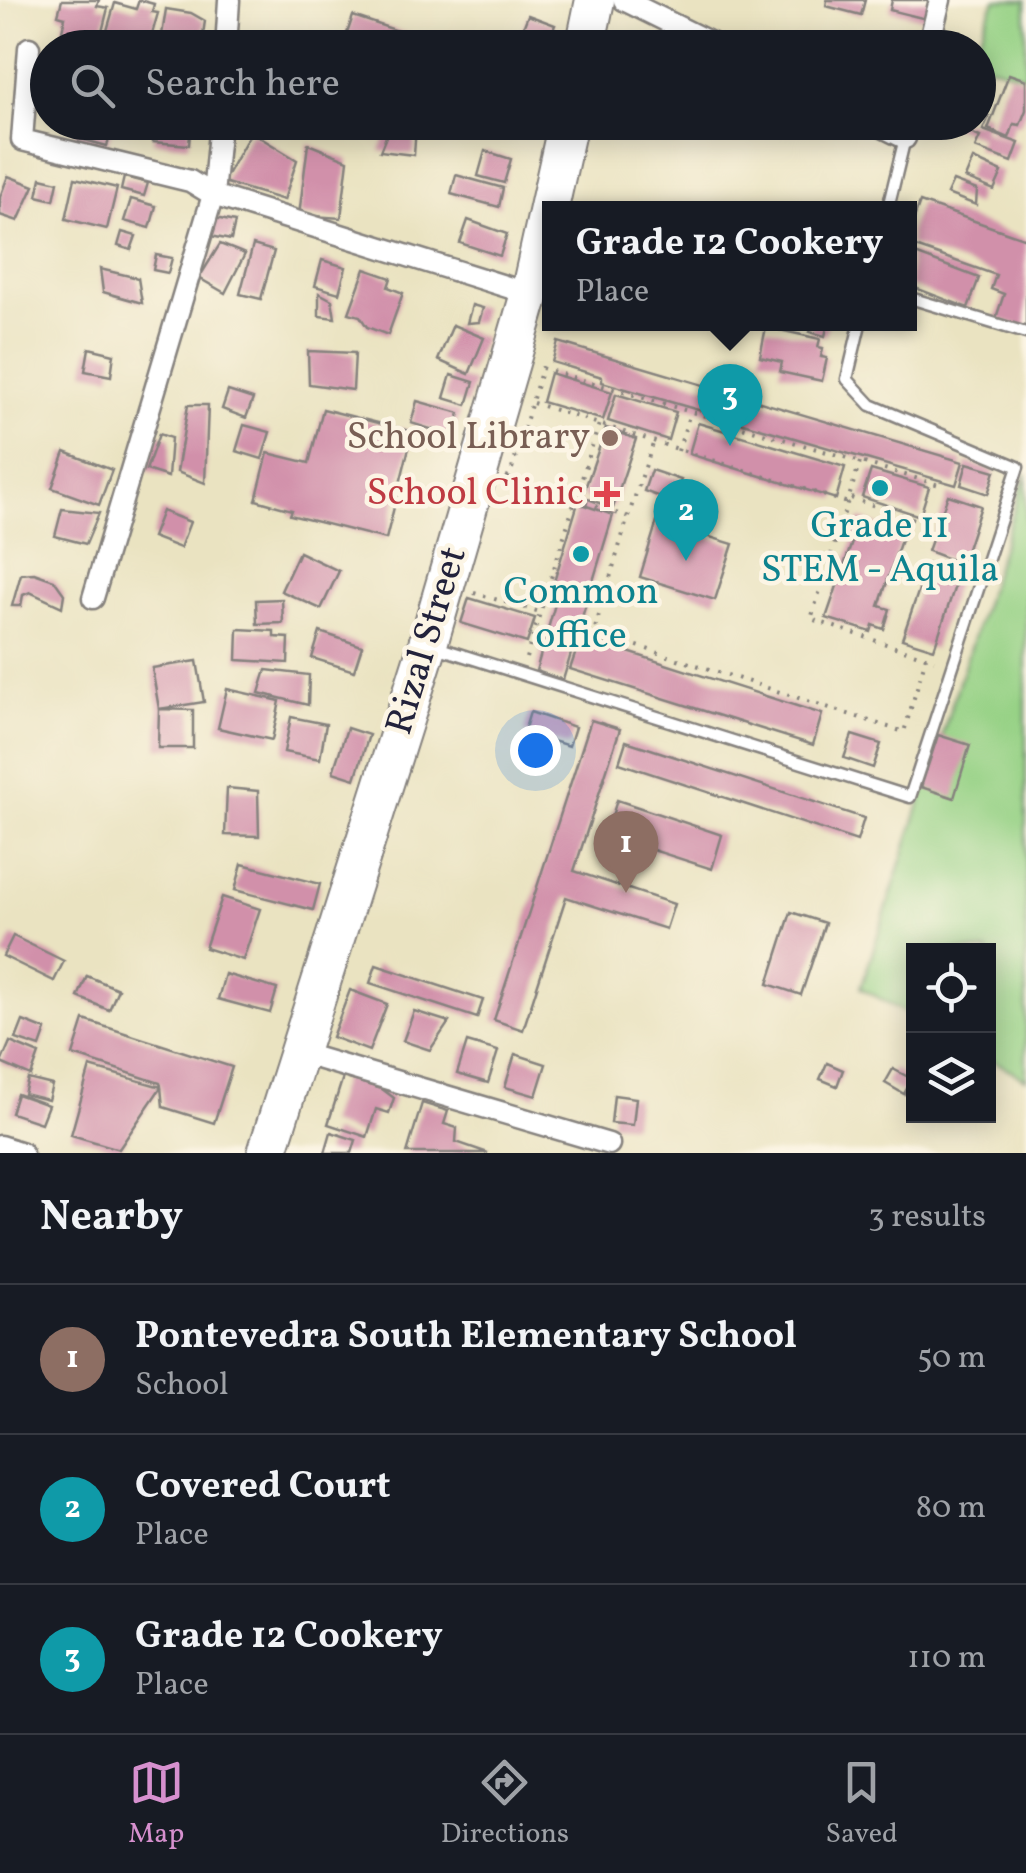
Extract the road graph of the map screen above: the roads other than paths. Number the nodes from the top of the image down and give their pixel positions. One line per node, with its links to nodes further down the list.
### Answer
1 (229, 0): 5 (street)
2 (595, 0): 6 (highway)
3 (624, 0): 7 (street)
4 (940, 0): 8 (street)
5 (227, 30)
6 (588, 30)
7 (685, 30)
8 (932, 30)
9 (28, 48): 11 (street)
10 (0, 134): 11 (street)
11 (22, 140): 15 (street)
12 (218, 140): 15 (street)
13 (564, 140): 16 (highway, Rizal Street)
14 (905, 140): 17 (lane)
15 (213, 195): 19 (street); 23 (street)
16 (551, 201)
17 (890, 201)
18 (542, 240): 19 (highway, Rizal Street)
19 (530, 294): 24 (highway, Rizal Street)
20 (917, 300): 22 (lane)
21 (858, 331): 24 (lane)
22 (1026, 333)
23 (92, 598)
24 (428, 644): 25 (highway, Rizal Street)
25 (300, 1054): 26 (street); 29 (highway, Rizal Street)
26 (608, 1144)
27 (0, 1146): 28 (street)
28 (22, 1153)
29 (267, 1153)

